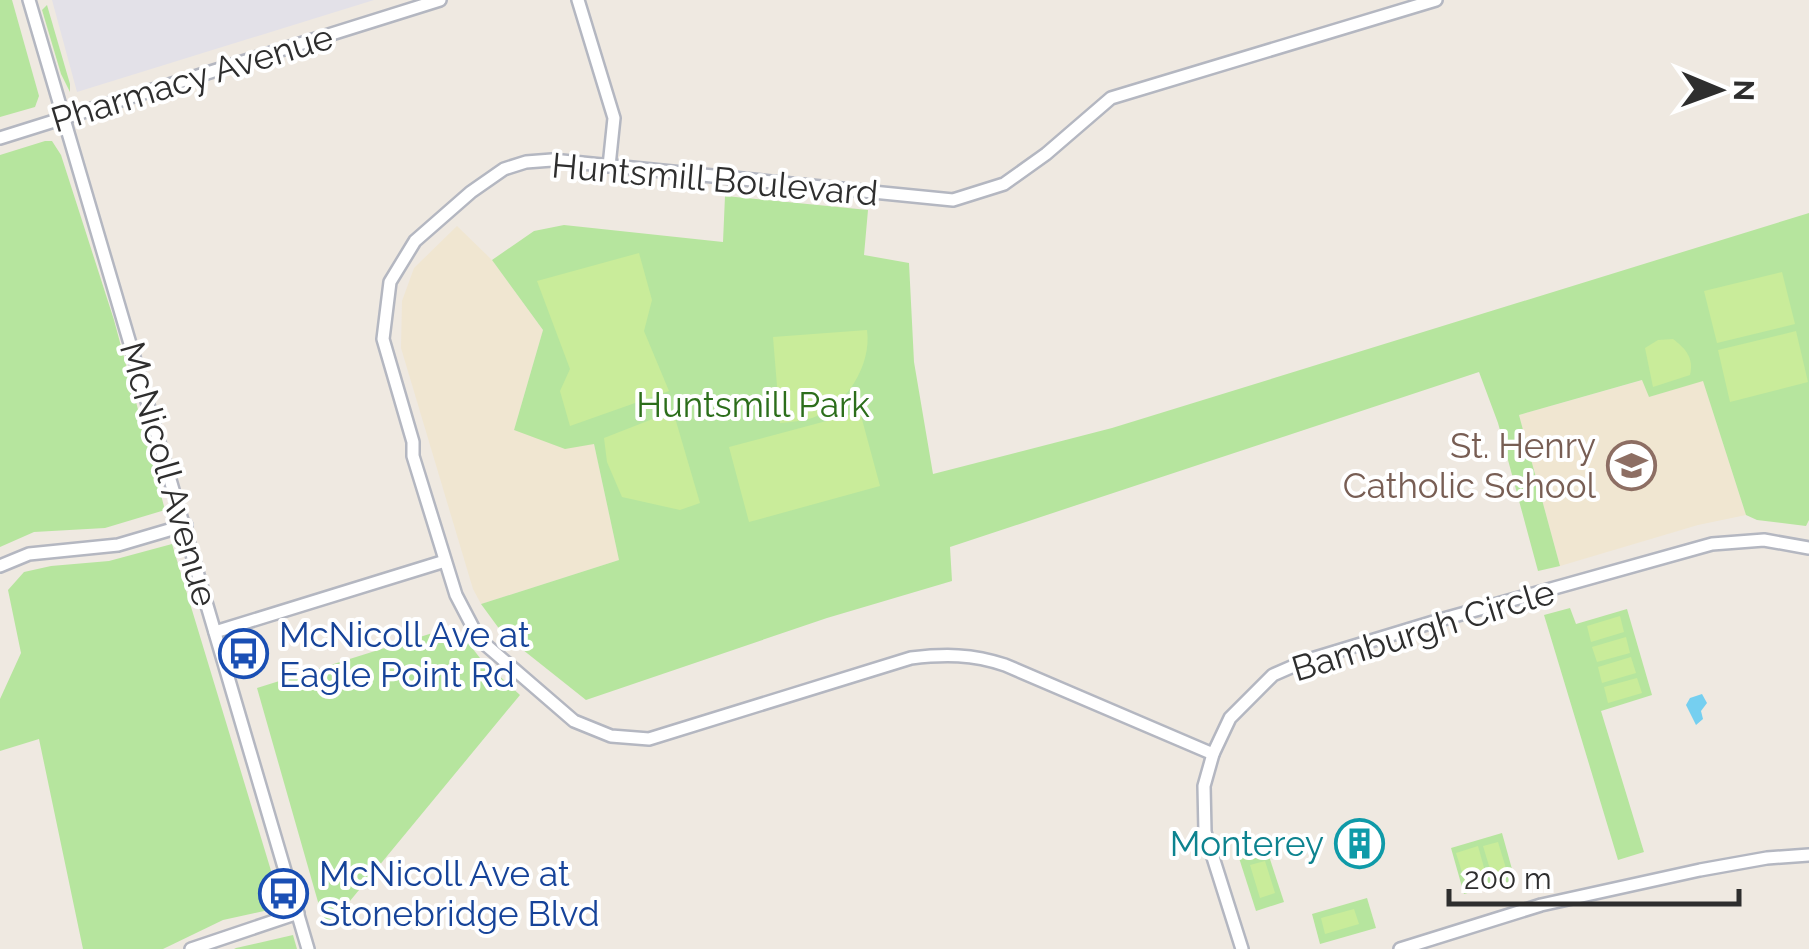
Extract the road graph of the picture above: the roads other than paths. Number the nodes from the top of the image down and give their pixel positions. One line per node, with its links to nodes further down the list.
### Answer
1 (30, 0): 5 (street, McNicoll Avenue)
2 (440, 0): 5 (street, Pharmacy Avenue)
3 (578, 0): 7 (street)
4 (1436, 0): 7 (street, Huntsmill Boulevard)
5 (63, 118): 6 (street, Pharmacy Avenue); 8 (street, McNicoll Avenue)
6 (0, 138)
7 (609, 166): 10 (street, Huntsmill Boulevard)
8 (186, 525): 11 (street); 12 (street, McNicoll Avenue)
9 (1809, 548): 13 (street, Bamburgh Circle)
10 (446, 561): 12 (street); 13 (street, Huntsmill Boulevard)
11 (0, 566)
12 (214, 632): 15 (street, McNicoll Avenue)
13 (1213, 754): 18 (street, Bamburgh Circle)
14 (1809, 855): 19 (street)
15 (298, 912): 16 (street); 17 (street, McNicoll Avenue)
16 (190, 949)
17 (308, 949)
18 (1242, 949)
19 (1400, 949)

